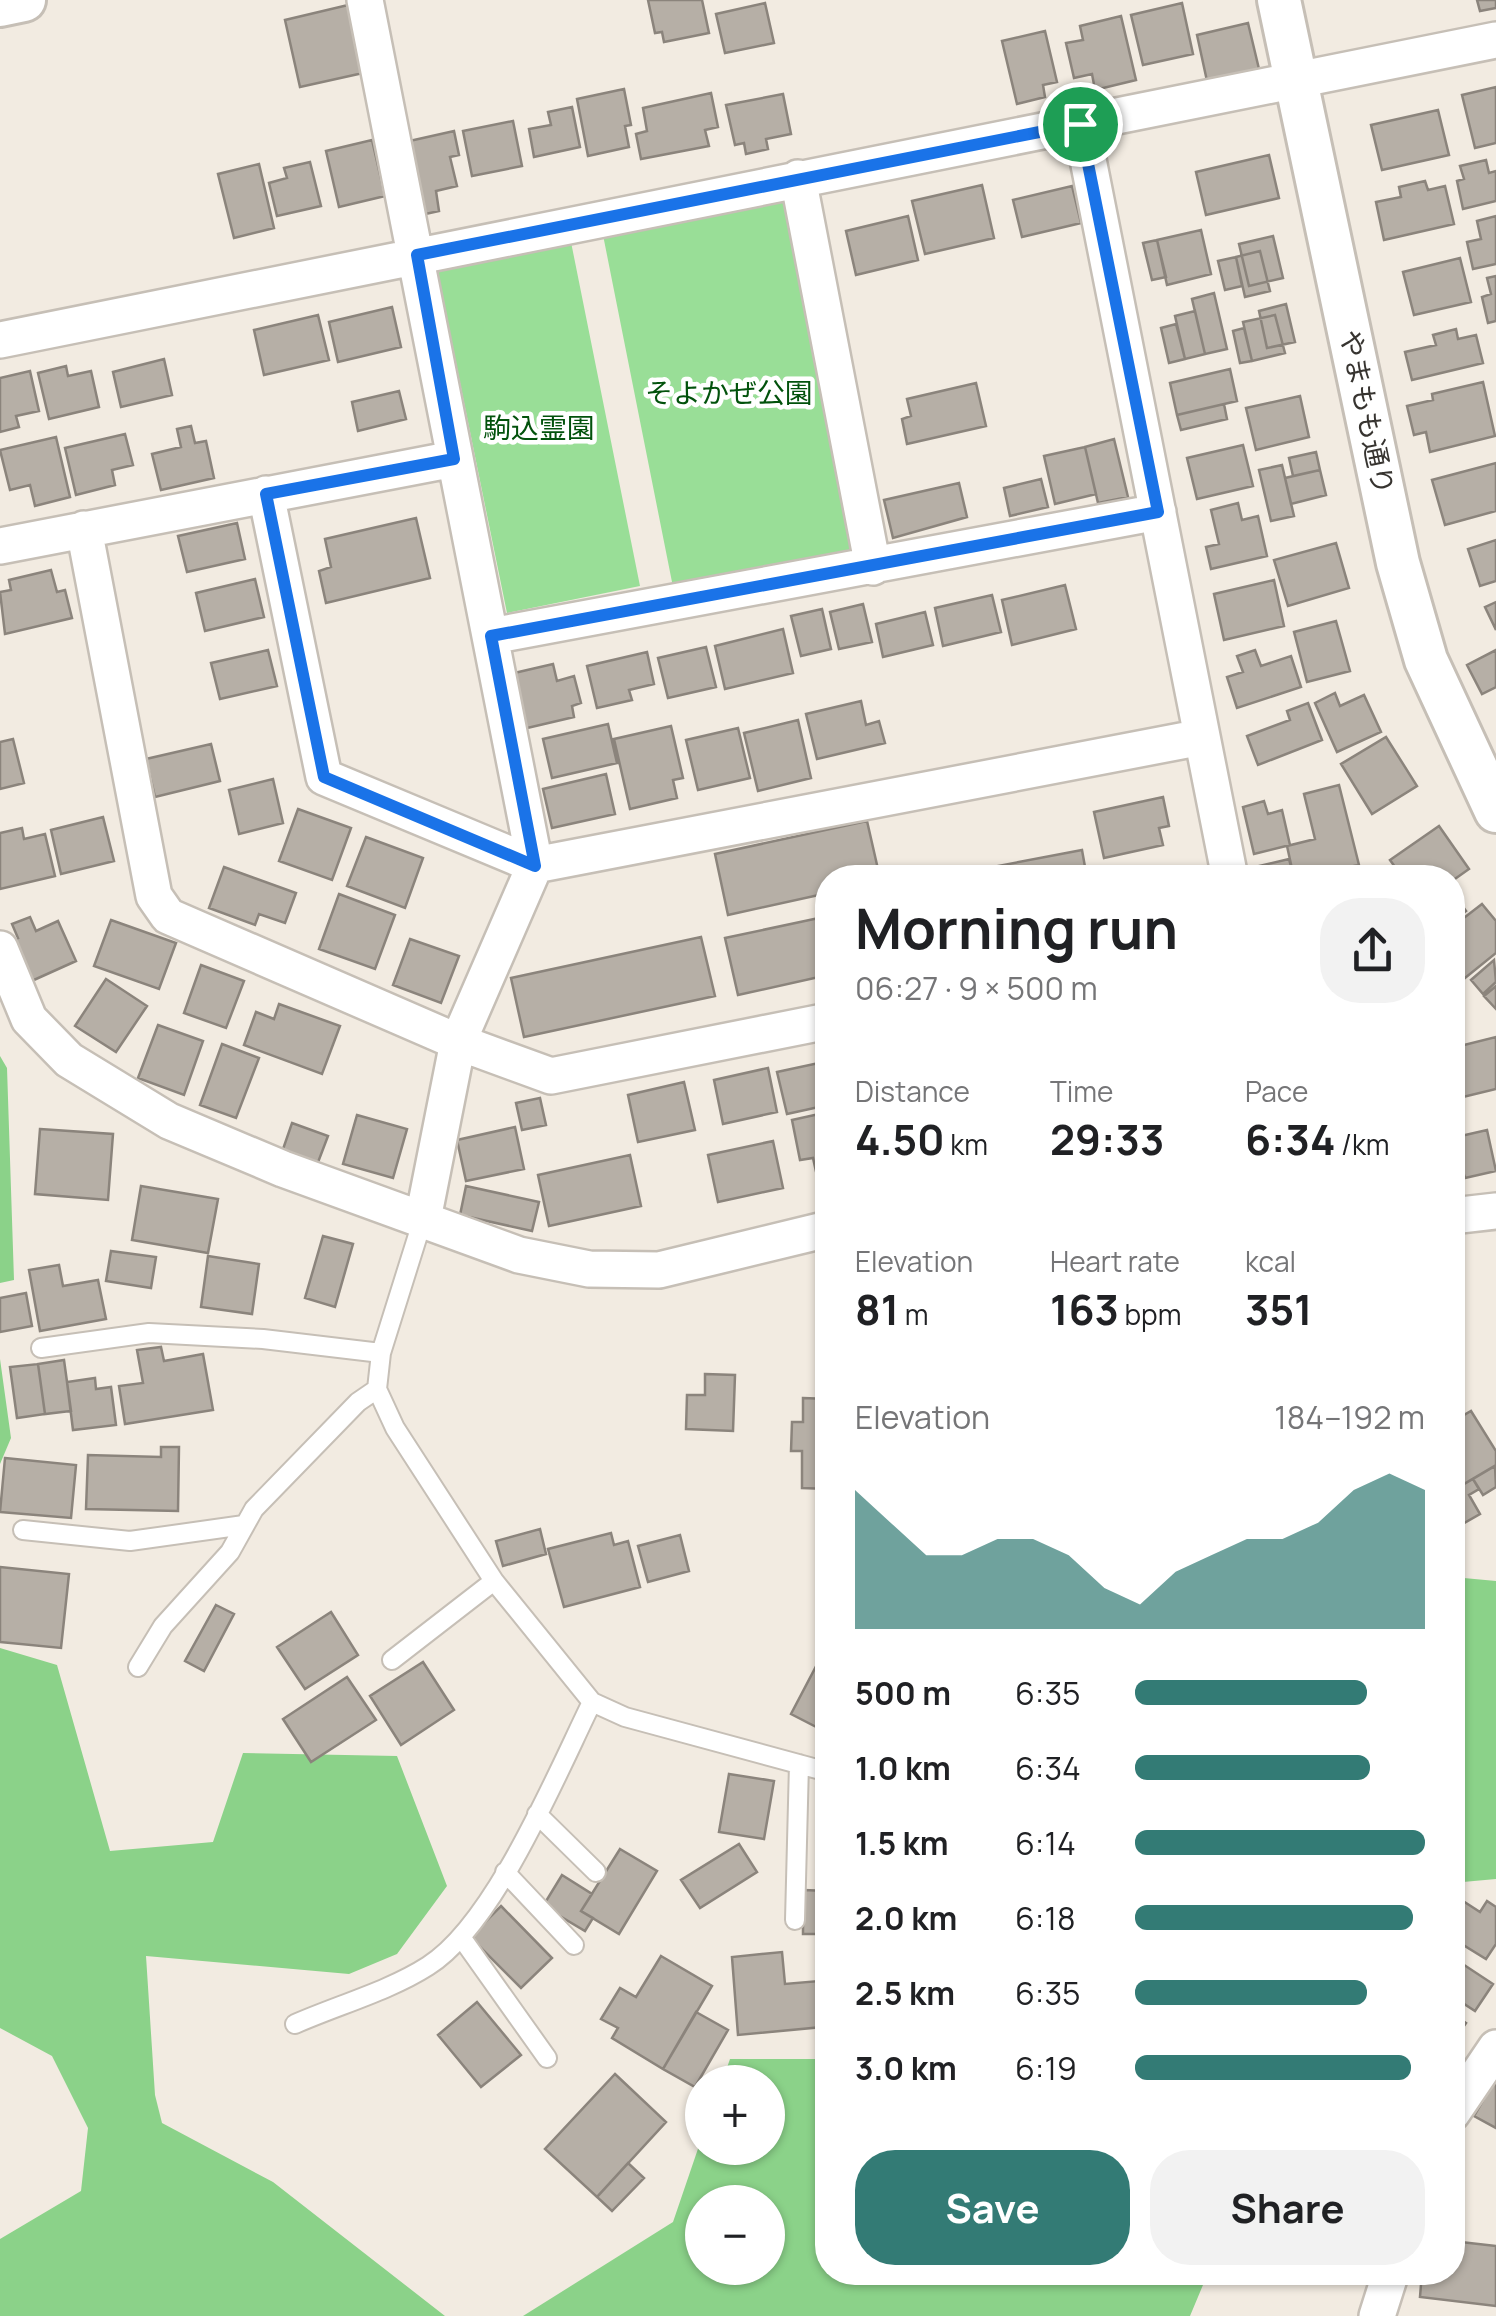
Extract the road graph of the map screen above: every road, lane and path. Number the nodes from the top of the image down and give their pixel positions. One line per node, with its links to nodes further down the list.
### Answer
1 (24, 0): 4 (street)
2 (365, 0): 9 (street)
3 (1279, 0): 6 (street, やまもも通り)
4 (0, 5)
5 (1496, 40): 6 (street)
6 (1296, 82): 7 (street); 19 (street, やまもも通り)
7 (1080, 124): 8 (street); 13 (street)
8 (798, 178): 9 (street); 16 (street)
9 (417, 255): 10 (street); 11 (street)
10 (0, 340)
11 (454, 459): 12 (street); 17 (street)
12 (266, 494): 14 (street); 21 (street)
13 (1158, 512): 16 (street); 18 (street)
14 (84, 529): 15 (street); 24 (street)
15 (0, 546)
16 (874, 568): 17 (street)
17 (491, 636): 21 (street)
18 (1202, 737): 20 (street); 21 (street)
19 (1496, 811)
20 (1227, 865)
21 (535, 866): 24 (street)
22 (0, 949): 27 (street)
23 (815, 1024): 24 (street)
24 (458, 1042): 27 (street)
25 (1496, 1211): 26 (street)
26 (1465, 1215)
27 (423, 1219): 28 (street); 30 (lane)
28 (815, 1232)
29 (41, 1348): 30 (lane)
30 (381, 1353): 31 (lane)
31 (377, 1389): 32 (lane); 34 (lane)
32 (244, 1525): 33 (lane); 36 (lane)
33 (23, 1530)
34 (494, 1581): 35 (lane); 37 (lane)
35 (392, 1660)
36 (138, 1667)
37 (592, 1702): 38 (lane); 40 (lane)
38 (799, 1764): 39 (lane); 43 (lane)
39 (815, 1768)
40 (537, 1814): 41 (lane); 42 (lane)
41 (505, 1872): 44 (lane); 45 (lane)
42 (596, 1872)
43 (795, 1920)
44 (460, 1937): 46 (lane); 48 (lane)
45 (574, 1945)
46 (295, 2024)
47 (1496, 2048): 49 (street)
48 (547, 2058)
49 (1465, 2094)
50 (1386, 2285): 51 (street)
51 (1376, 2316)

